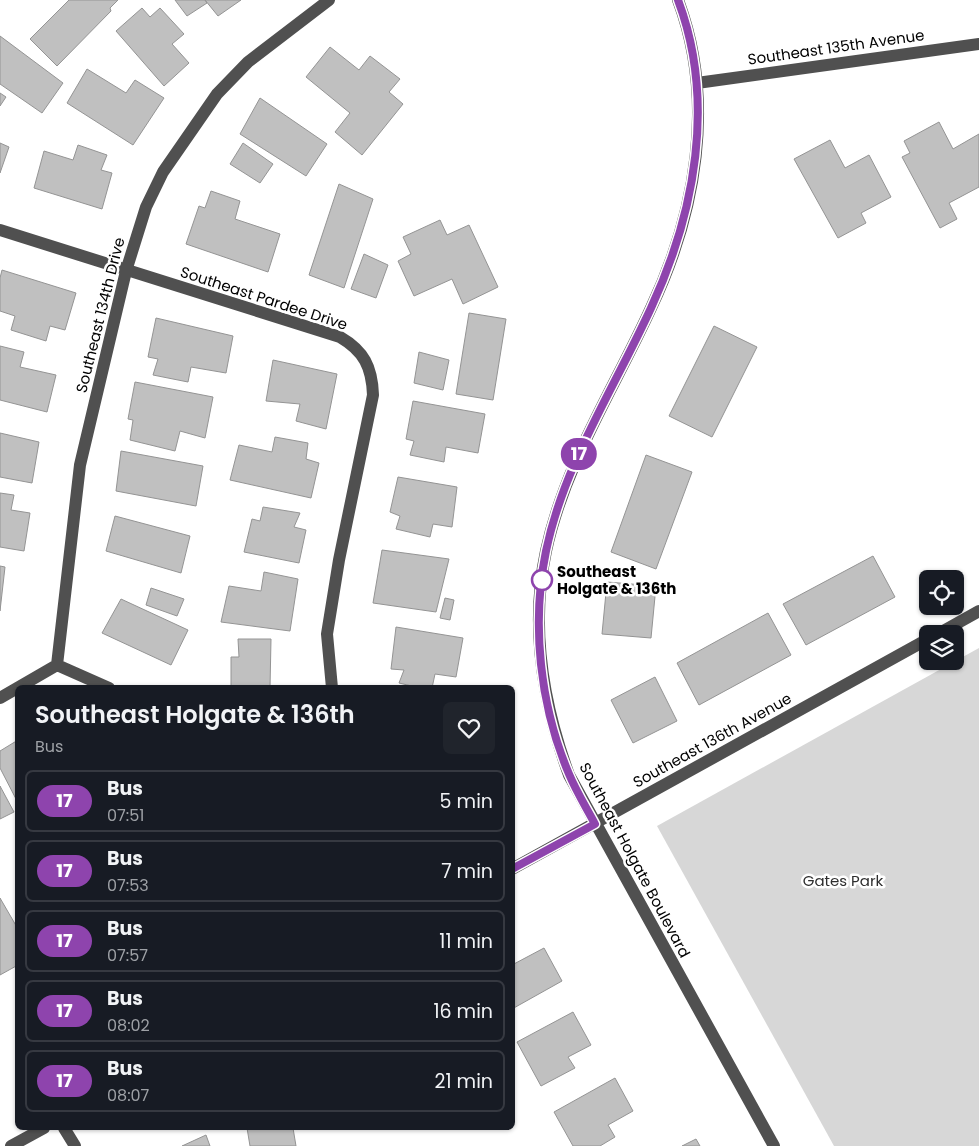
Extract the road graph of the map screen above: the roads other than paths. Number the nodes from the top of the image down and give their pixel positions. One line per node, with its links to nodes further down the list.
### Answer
1 (329, 0): 6 (street, Southeast 134th Drive)
2 (678, 0): 4 (street, Southeast Holgate Boulevard)
3 (979, 44): 4 (street, Southeast 135th Avenue)
4 (697, 83): 16 (street, Southeast Holgate Boulevard)
5 (0, 230): 6 (street, Southeast Pardee Drive)
6 (126, 271): 10 (street, Southeast 134th Drive); 13 (street, Southeast Pardee Drive)
7 (979, 611): 8 (street)
8 (954, 625)
9 (919, 645): 16 (street, Southeast 136th Avenue)
10 (57, 665): 11 (street); 12 (street)
11 (22, 685)
12 (103, 685)
13 (332, 685)
14 (15, 689): 15 (street)
15 (0, 698)
16 (595, 824): 17 (street, Southeast 136th Avenue); 22 (street, Southeast Holgate Boulevard)
17 (515, 867)
18 (40, 1130): 20 (street)
19 (65, 1130): 21 (street)
20 (11, 1146)
21 (75, 1146)
22 (774, 1146)

